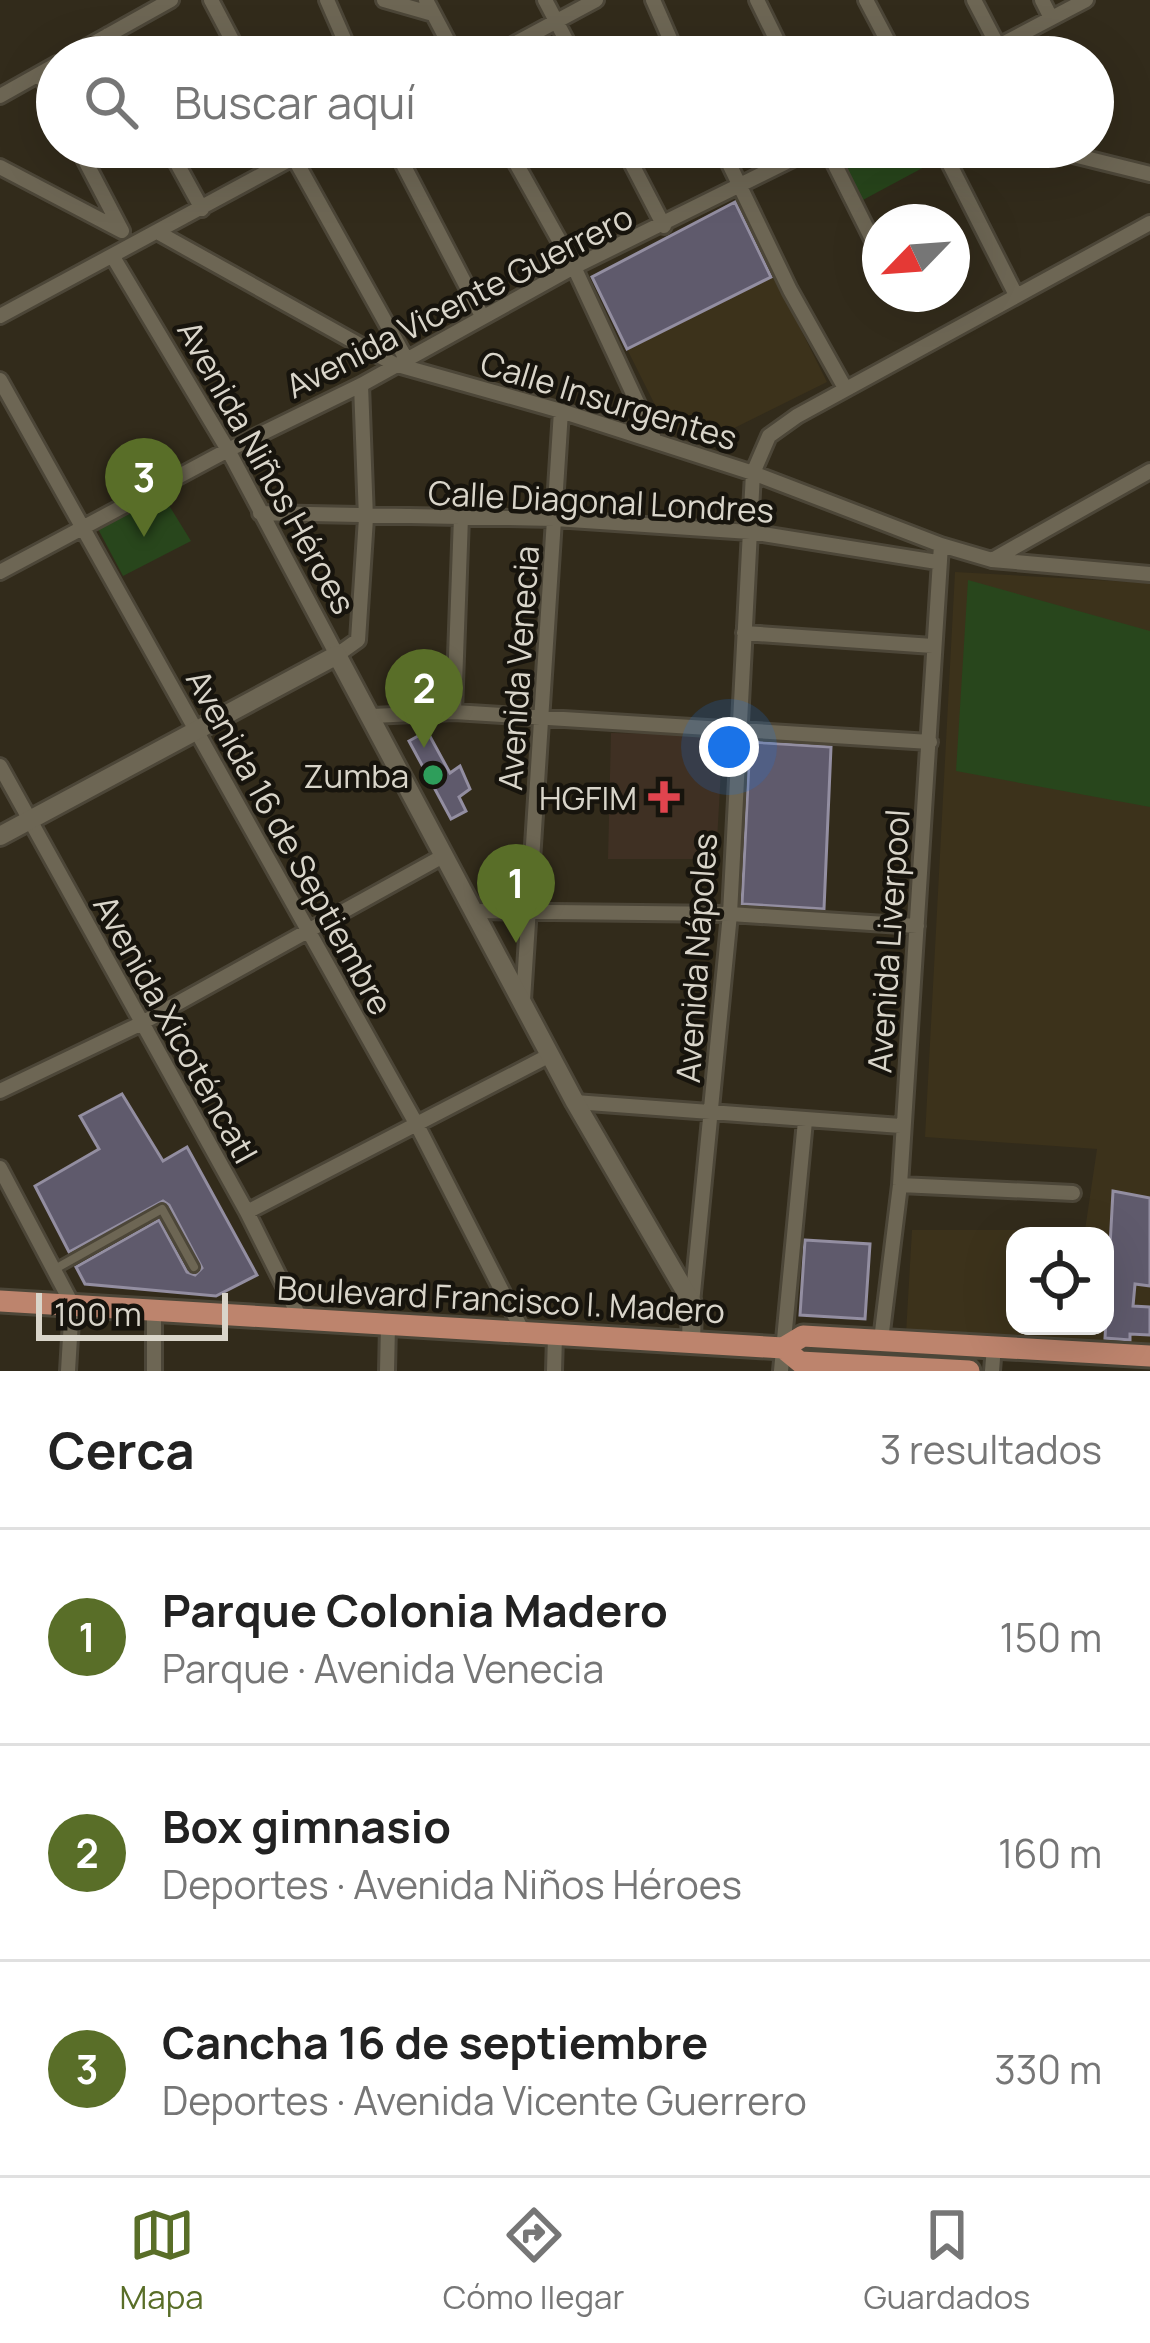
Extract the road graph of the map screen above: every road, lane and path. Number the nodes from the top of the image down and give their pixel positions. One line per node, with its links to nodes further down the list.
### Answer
1 (171, 0): 16 (street)
2 (211, 0): 17 (street)
3 (327, 0): 18 (street)
4 (384, 0): 13 (street)
5 (545, 0): 15 (street)
6 (596, 0): 15 (street)
7 (653, 0): 22 (street)
8 (757, 0): 23 (street)
9 (866, 0): 24 (street)
10 (974, 0): 25 (street)
11 (1042, 0): 14 (street)
12 (1086, 0): 14 (street)
13 (430, 7): 19 (street)
14 (1051, 18): 26 (street)
15 (556, 22): 20 (street); 21 (street)
16 (108, 35)
17 (230, 36)
18 (343, 36)
19 (445, 36)
20 (530, 36)
21 (564, 36)
22 (669, 36)
23 (775, 36)
24 (885, 36)
25 (993, 36)
26 (1017, 36)
27 (36, 76): 28 (street)
28 (0, 96)
29 (1114, 165): 42 (street)
30 (0, 167): 48 (street)
31 (89, 168): 48 (street)
32 (180, 168): 44 (street)
33 (266, 168): 44 (street)
34 (299, 168): 56 (street)
35 (405, 168): 55 (street)
36 (518, 168): 52 (street)
37 (633, 168): 47 (street)
38 (732, 168): 43 (street)
39 (776, 168): 43 (street, Avenida Vicente Guerrero)
40 (832, 168): 45 (street)
41 (952, 168): 53 (street)
42 (1150, 174)
43 (740, 185): 47 (street, Avenida Vicente Guerrero); 59 (street)
44 (202, 209): 49 (street)
45 (862, 222)
46 (1150, 223): 53 (street)
47 (664, 226): 52 (street, Avenida Vicente Guerrero)
48 (122, 231): 50 (street)
49 (159, 233): 50 (street); 56 (street, Calle Insurgentes)
50 (131, 246): 51 (street)
51 (113, 257): 54 (street); 62 (street, Avenida Niños Héroes)
52 (574, 267): 55 (street, Avenida Vicente Guerrero); 61 (street)
53 (1016, 295): 59 (street)
54 (0, 316)
55 (482, 316): 56 (street, Avenida Vicente Guerrero)
56 (399, 361): 58 (street, Avenida Vicente Guerrero); 60 (street, Calle Insurgentes)
57 (0, 380): 69 (street, Avenida 16 de Septiembre)
58 (361, 385): 62 (street, Avenida Vicente Guerrero); 67 (street)
59 (845, 388): 64 (street)
60 (561, 411): 61 (street, Calle Insurgentes); 68 (street, Avenida Venecia)
61 (655, 441): 64 (street, Calle Insurgentes)
62 (228, 450): 65 (street, Avenida Niños Héroes); 69 (street, Avenida Vicente Guerrero)
63 (1150, 471): 72 (street)
64 (754, 473): 70 (street, Avenida Nápoles); 71 (street, Calle Insurgentes)
65 (260, 513): 67 (street, Calle Diagonal Londres); 78 (street, Avenida Niños Héroes)
66 (461, 517): 67 (street, Calle Diagonal Londres); 68 (street, Calle Diagonal Londres); 79 (street)
67 (366, 518): 78 (street)
68 (555, 519): 70 (street, Calle Diagonal Londres); 81 (street, Avenida Venecia)
69 (84, 527): 74 (street, Avenida Vicente Guerrero); 82 (street, Avenida 16 de Septiembre)
70 (750, 532): 73 (street, Calle Diagonal Londres); 76 (street, Avenida Nápoles)
71 (941, 545): 72 (street, Calle Insurgentes); 73 (street, Avenida Liverpool)
72 (992, 560): 75 (street)
73 (937, 562): 77 (street, Avenida Liverpool)
74 (0, 572)
75 (1150, 574)
76 (743, 633): 77 (street); 83 (street, Avenida Nápoles)
77 (933, 646): 84 (street, Avenida Liverpool)
78 (337, 655): 80 (street, Avenida Niños Héroes); 82 (street)
79 (454, 712): 80 (street); 81 (street)
80 (373, 716): 88 (street, Avenida Niños Héroes)
81 (539, 718): 83 (street); 89 (street, Avenida Venecia)
82 (196, 729): 86 (street); 93 (street, Avenida 16 de Septiembre)
83 (737, 730): 84 (street); 91 (street, Avenida Nápoles)
84 (930, 742): 92 (street, Avenida Liverpool)
85 (0, 766): 86 (street, Avenida Xicoténcatl)
86 (29, 820): 87 (street); 95 (street, Avenida Xicoténcatl)
87 (0, 836)
88 (445, 855): 90 (street, Avenida Niños Héroes); 93 (street)
89 (531, 910): 90 (street); 91 (street); 94 (street, Avenida Venecia)
90 (476, 911): 94 (street, Avenida Niños Héroes)
91 (730, 914): 92 (street); 99 (street, Avenida Nápoles)
92 (917, 926): 102 (street, Avenida Liverpool)
93 (306, 932): 95 (street); 101 (street, Avenida 16 de Septiembre)
94 (523, 1000): 96 (street, Avenida Niños Héroes)
95 (140, 1024): 97 (street); 106 (street, Avenida Xicoténcatl)
96 (550, 1055): 98 (street, Avenida Niños Héroes); 101 (street)
97 (0, 1091)
98 (575, 1102): 99 (street); 111 (street, Avenida Niños Héroes)
99 (712, 1114): 100 (street); 111 (street, Avenida Nápoles)
100 (805, 1121): 102 (street); 121 (street)
101 (417, 1125): 106 (street); 115 (street, Avenida 16 de Septiembre)
102 (902, 1126): 104 (street, Avenida Liverpool)
103 (0, 1168): 108 (street)
104 (900, 1185): 105 (street); 117 (street, Avenida Liverpool)
105 (1073, 1193)
106 (247, 1212): 113 (street, Avenida Xicoténcatl)
107 (194, 1267): 108 (lane)
108 (54, 1270): 110 (street)
109 (0, 1301): 110 (main road, Boulevard Francisco I. Madero)
110 (72, 1304): 112 (main road, Boulevard Francisco I. Madero); 123 (street)
111 (692, 1304): 118 (street)
112 (154, 1311): 113 (main road, Boulevard Francisco I. Madero); 124 (street)
113 (301, 1320): 114 (main road, Boulevard Francisco I. Madero)
114 (388, 1326): 115 (main road, Boulevard Francisco I. Madero); 125 (street)
115 (524, 1334): 116 (main road, Boulevard Francisco I. Madero)
116 (555, 1336): 118 (main road, Boulevard Francisco I. Madero); 126 (street)
117 (881, 1340): 119 (main road, Boulevard Francisco I. Madero); 121 (main road, Boulevard Francisco I. Madero)
118 (691, 1343): 121 (main road, Boulevard Francisco I. Madero)
119 (994, 1346): 122 (main road, Boulevard Francisco I. Madero); 128 (street)
120 (1150, 1356): 122 (main road, Boulevard Francisco I. Madero)
121 (782, 1360): 127 (main road, Boulevard Francisco I. Madero)
122 (1115, 1363)
123 (68, 1371)
124 (154, 1371)
125 (387, 1371)
126 (554, 1371)
127 (969, 1371)
128 (992, 1371)

